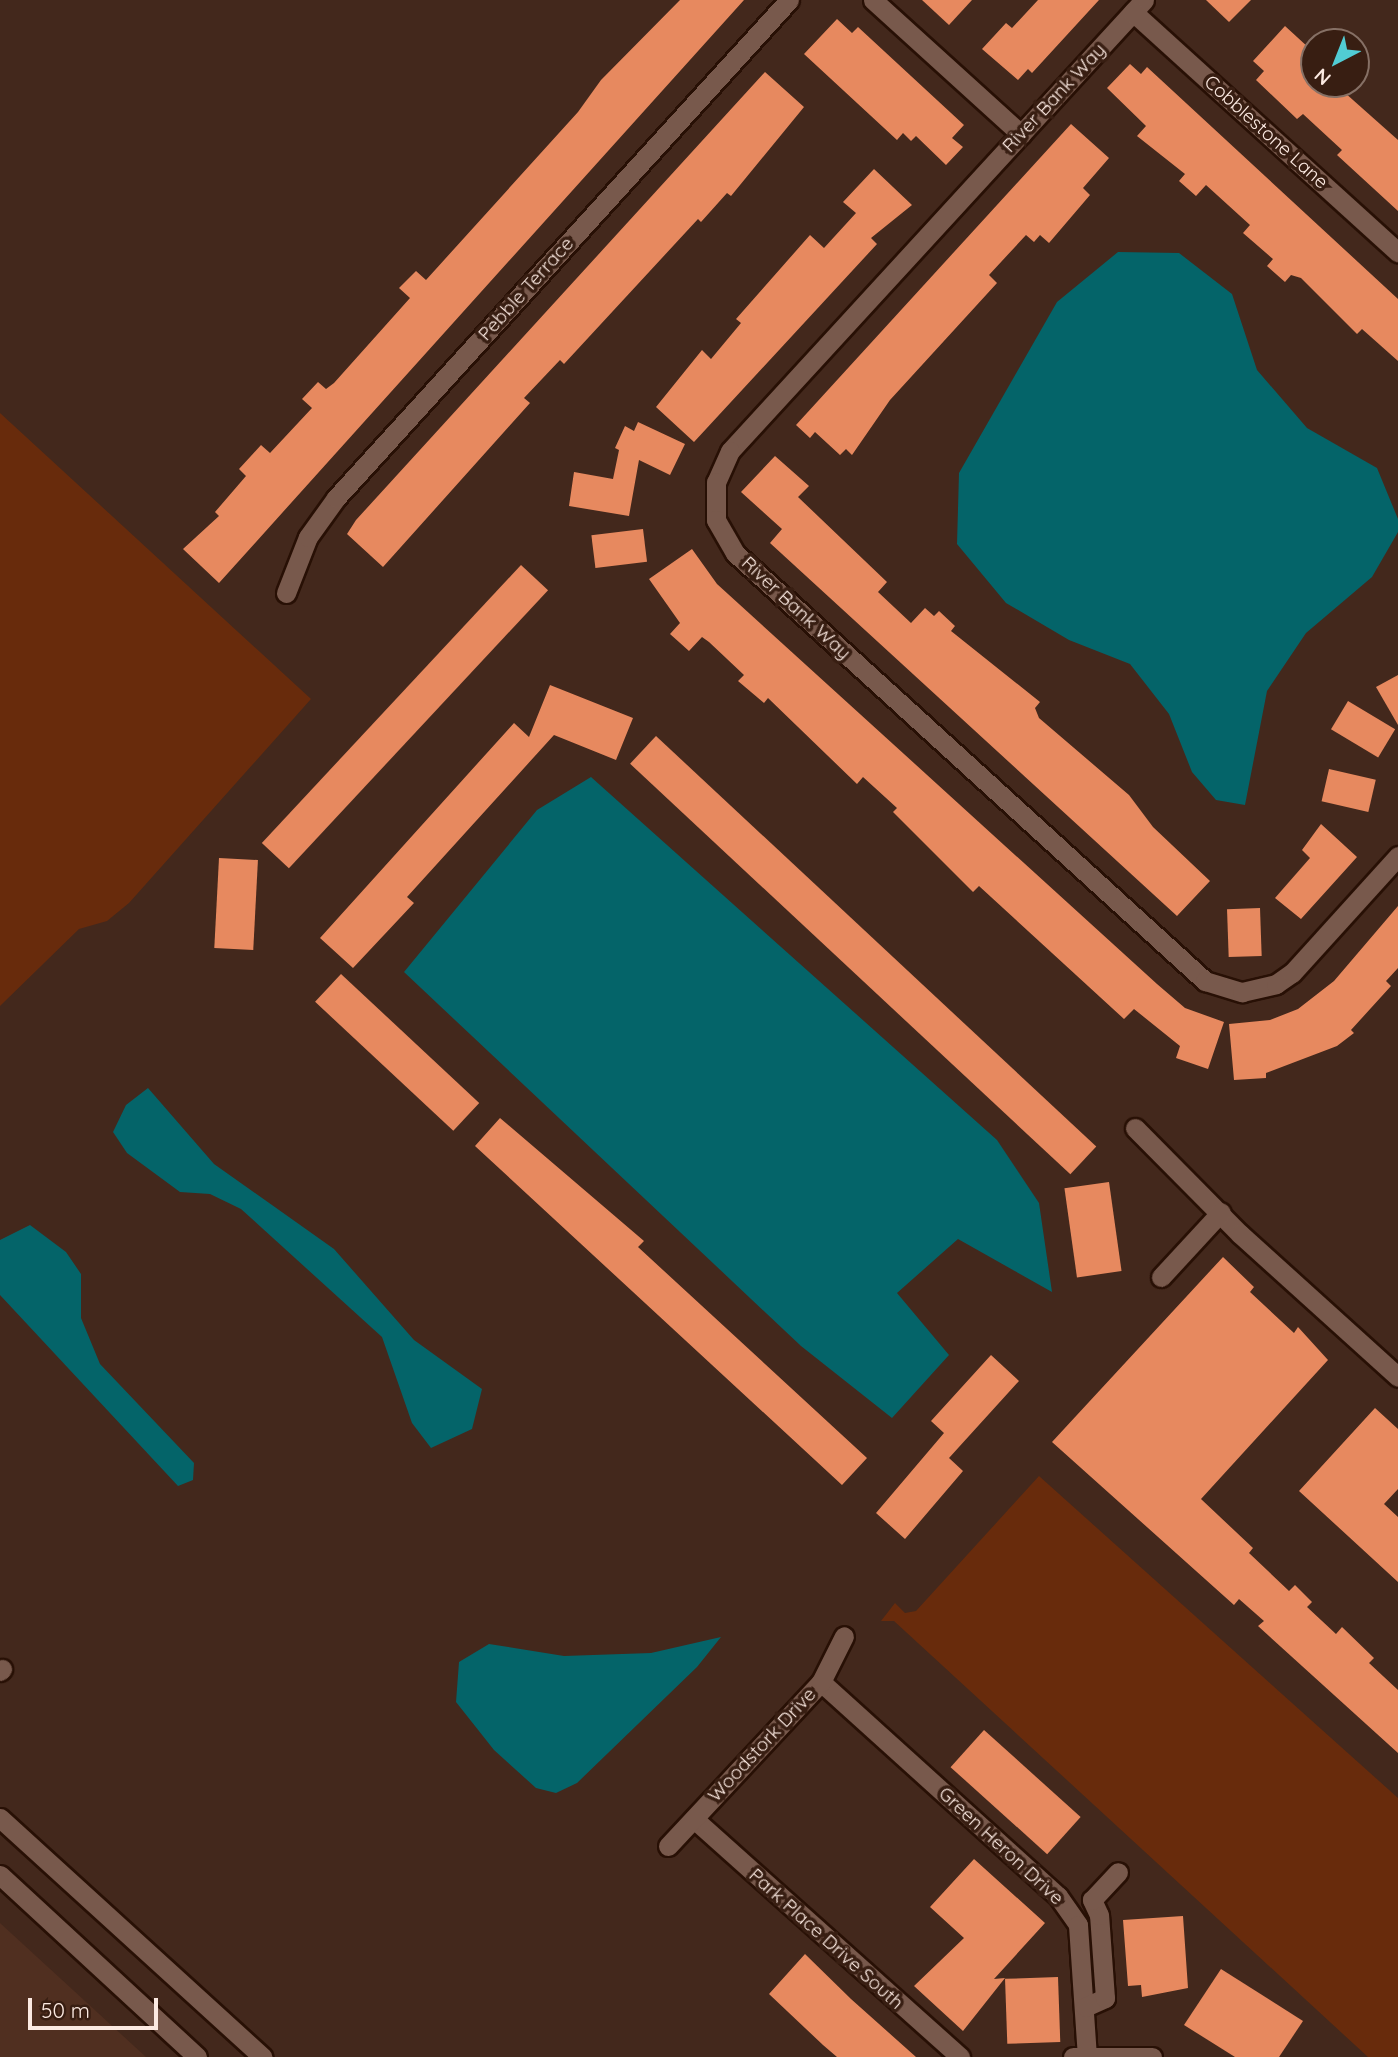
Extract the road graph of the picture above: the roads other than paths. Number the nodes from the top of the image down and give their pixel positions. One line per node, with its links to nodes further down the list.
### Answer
1 (789, 0): 6 (street, Pebble Terrace)
2 (873, 0): 4 (street)
3 (1139, 6): 4 (street, River Bank Way); 5 (street, Cobblestone Lane)
4 (1021, 134): 7 (street, River Bank Way)
5 (1398, 252)
6 (286, 593)
7 (1398, 856)
8 (1135, 1128): 9 (street)
9 (1221, 1212): 10 (street); 11 (street)
10 (1161, 1277)
11 (1398, 1377)
12 (844, 1636): 13 (street, Woodstork Drive)
13 (821, 1682): 15 (street, Woodstork Drive); 20 (street, Green Heron Drive)
14 (0, 1818): 24 (street)
15 (694, 1819): 16 (street, Woodstork Drive); 25 (street, Park Place Drive South)
16 (668, 1846)
17 (1118, 1872): 19 (street)
18 (0, 1875): 23 (street)
19 (1099, 1915): 20 (street); 21 (street)
20 (1075, 1921): 21 (street, Green Heron Drive)
21 (1085, 2007): 22 (street, Green Heron Drive)
22 (1083, 2056): 26 (street)
23 (197, 2057)
24 (262, 2057)
25 (960, 2057)
26 (1152, 2057)

